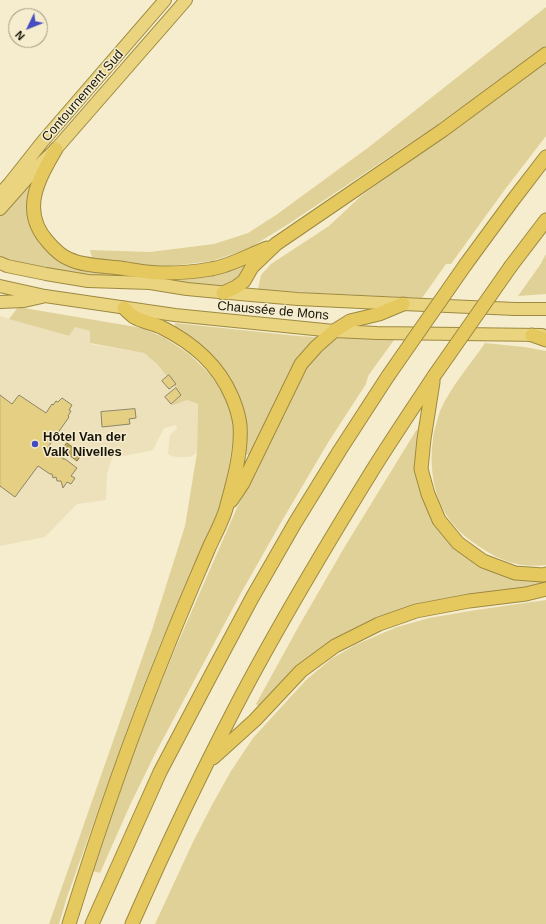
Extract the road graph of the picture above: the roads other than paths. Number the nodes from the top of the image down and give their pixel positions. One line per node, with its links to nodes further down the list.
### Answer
1 (165, 0): 6 (highway, Contournement Sud)
2 (186, 0): 4 (highway, Contournement Sud)
3 (546, 54): 9 (highway)
4 (56, 149): 7 (highway, Contournement Sud); 9 (highway)
5 (546, 157): 28 (highway, bridge)
6 (0, 194)
7 (0, 209)
8 (546, 220): 22 (highway, bridge)
9 (276, 244): 12 (highway)
10 (0, 263): 12 (highway, Chaussée de Mons)
11 (0, 286): 13 (highway, Chaussée de Mons)
12 (223, 293): 15 (highway, Chaussée de Mons)
13 (45, 296): 14 (highway); 16 (highway, Chaussée de Mons)
14 (0, 302)
15 (403, 304): 17 (highway, Chaussée de Mons); 18 (highway)
16 (124, 308): 18 (highway, Chaussée de Mons); 23 (highway)
17 (546, 309)
18 (334, 331): 20 (highway, Chaussée de Mons); 23 (highway)
19 (546, 334): 20 (highway, Chaussée de Mons)
20 (532, 335): 21 (highway)
21 (546, 340)
22 (434, 376): 24 (highway); 26 (highway)
23 (227, 507): 27 (highway)
24 (546, 574)
25 (546, 589): 26 (highway)
26 (207, 764): 29 (highway)
27 (69, 924)
28 (92, 924)
29 (132, 924)

